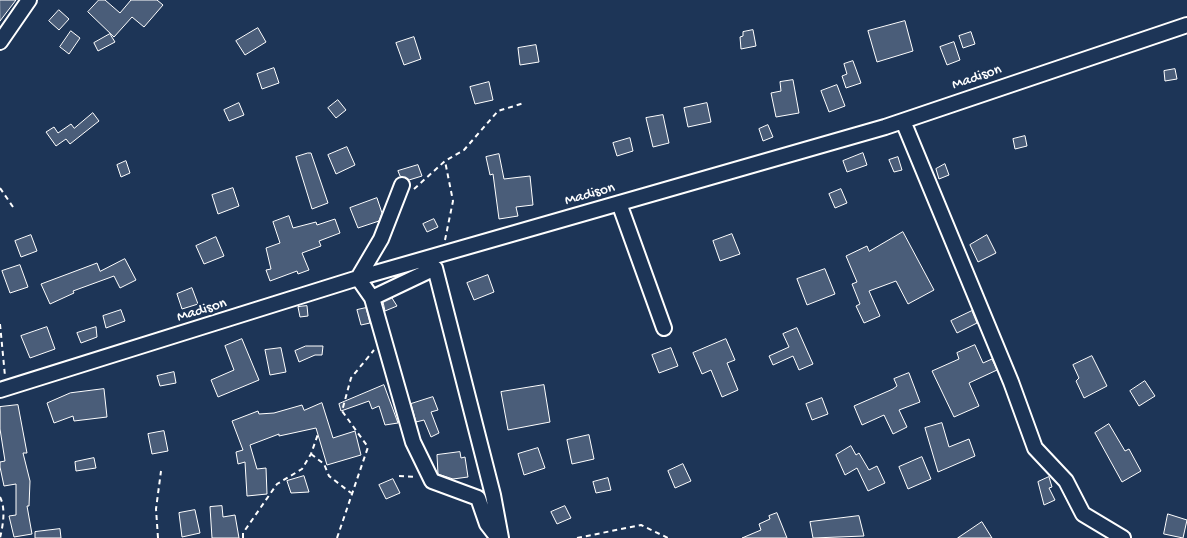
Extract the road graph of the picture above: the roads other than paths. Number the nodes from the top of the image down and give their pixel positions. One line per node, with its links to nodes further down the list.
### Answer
1 (29, 0): 3 (street)
2 (1187, 25): 4 (street, Madison)
3 (0, 42)
4 (903, 121): 6 (street, Madison); 12 (street)
5 (402, 185): 7 (street)
6 (619, 203): 7 (street, Madison); 9 (street)
7 (358, 278): 8 (street); 10 (street, Madison)
8 (372, 298): 11 (street); 11 (street)
9 (664, 328)
10 (3, 389)
11 (499, 538)
12 (1123, 538)

